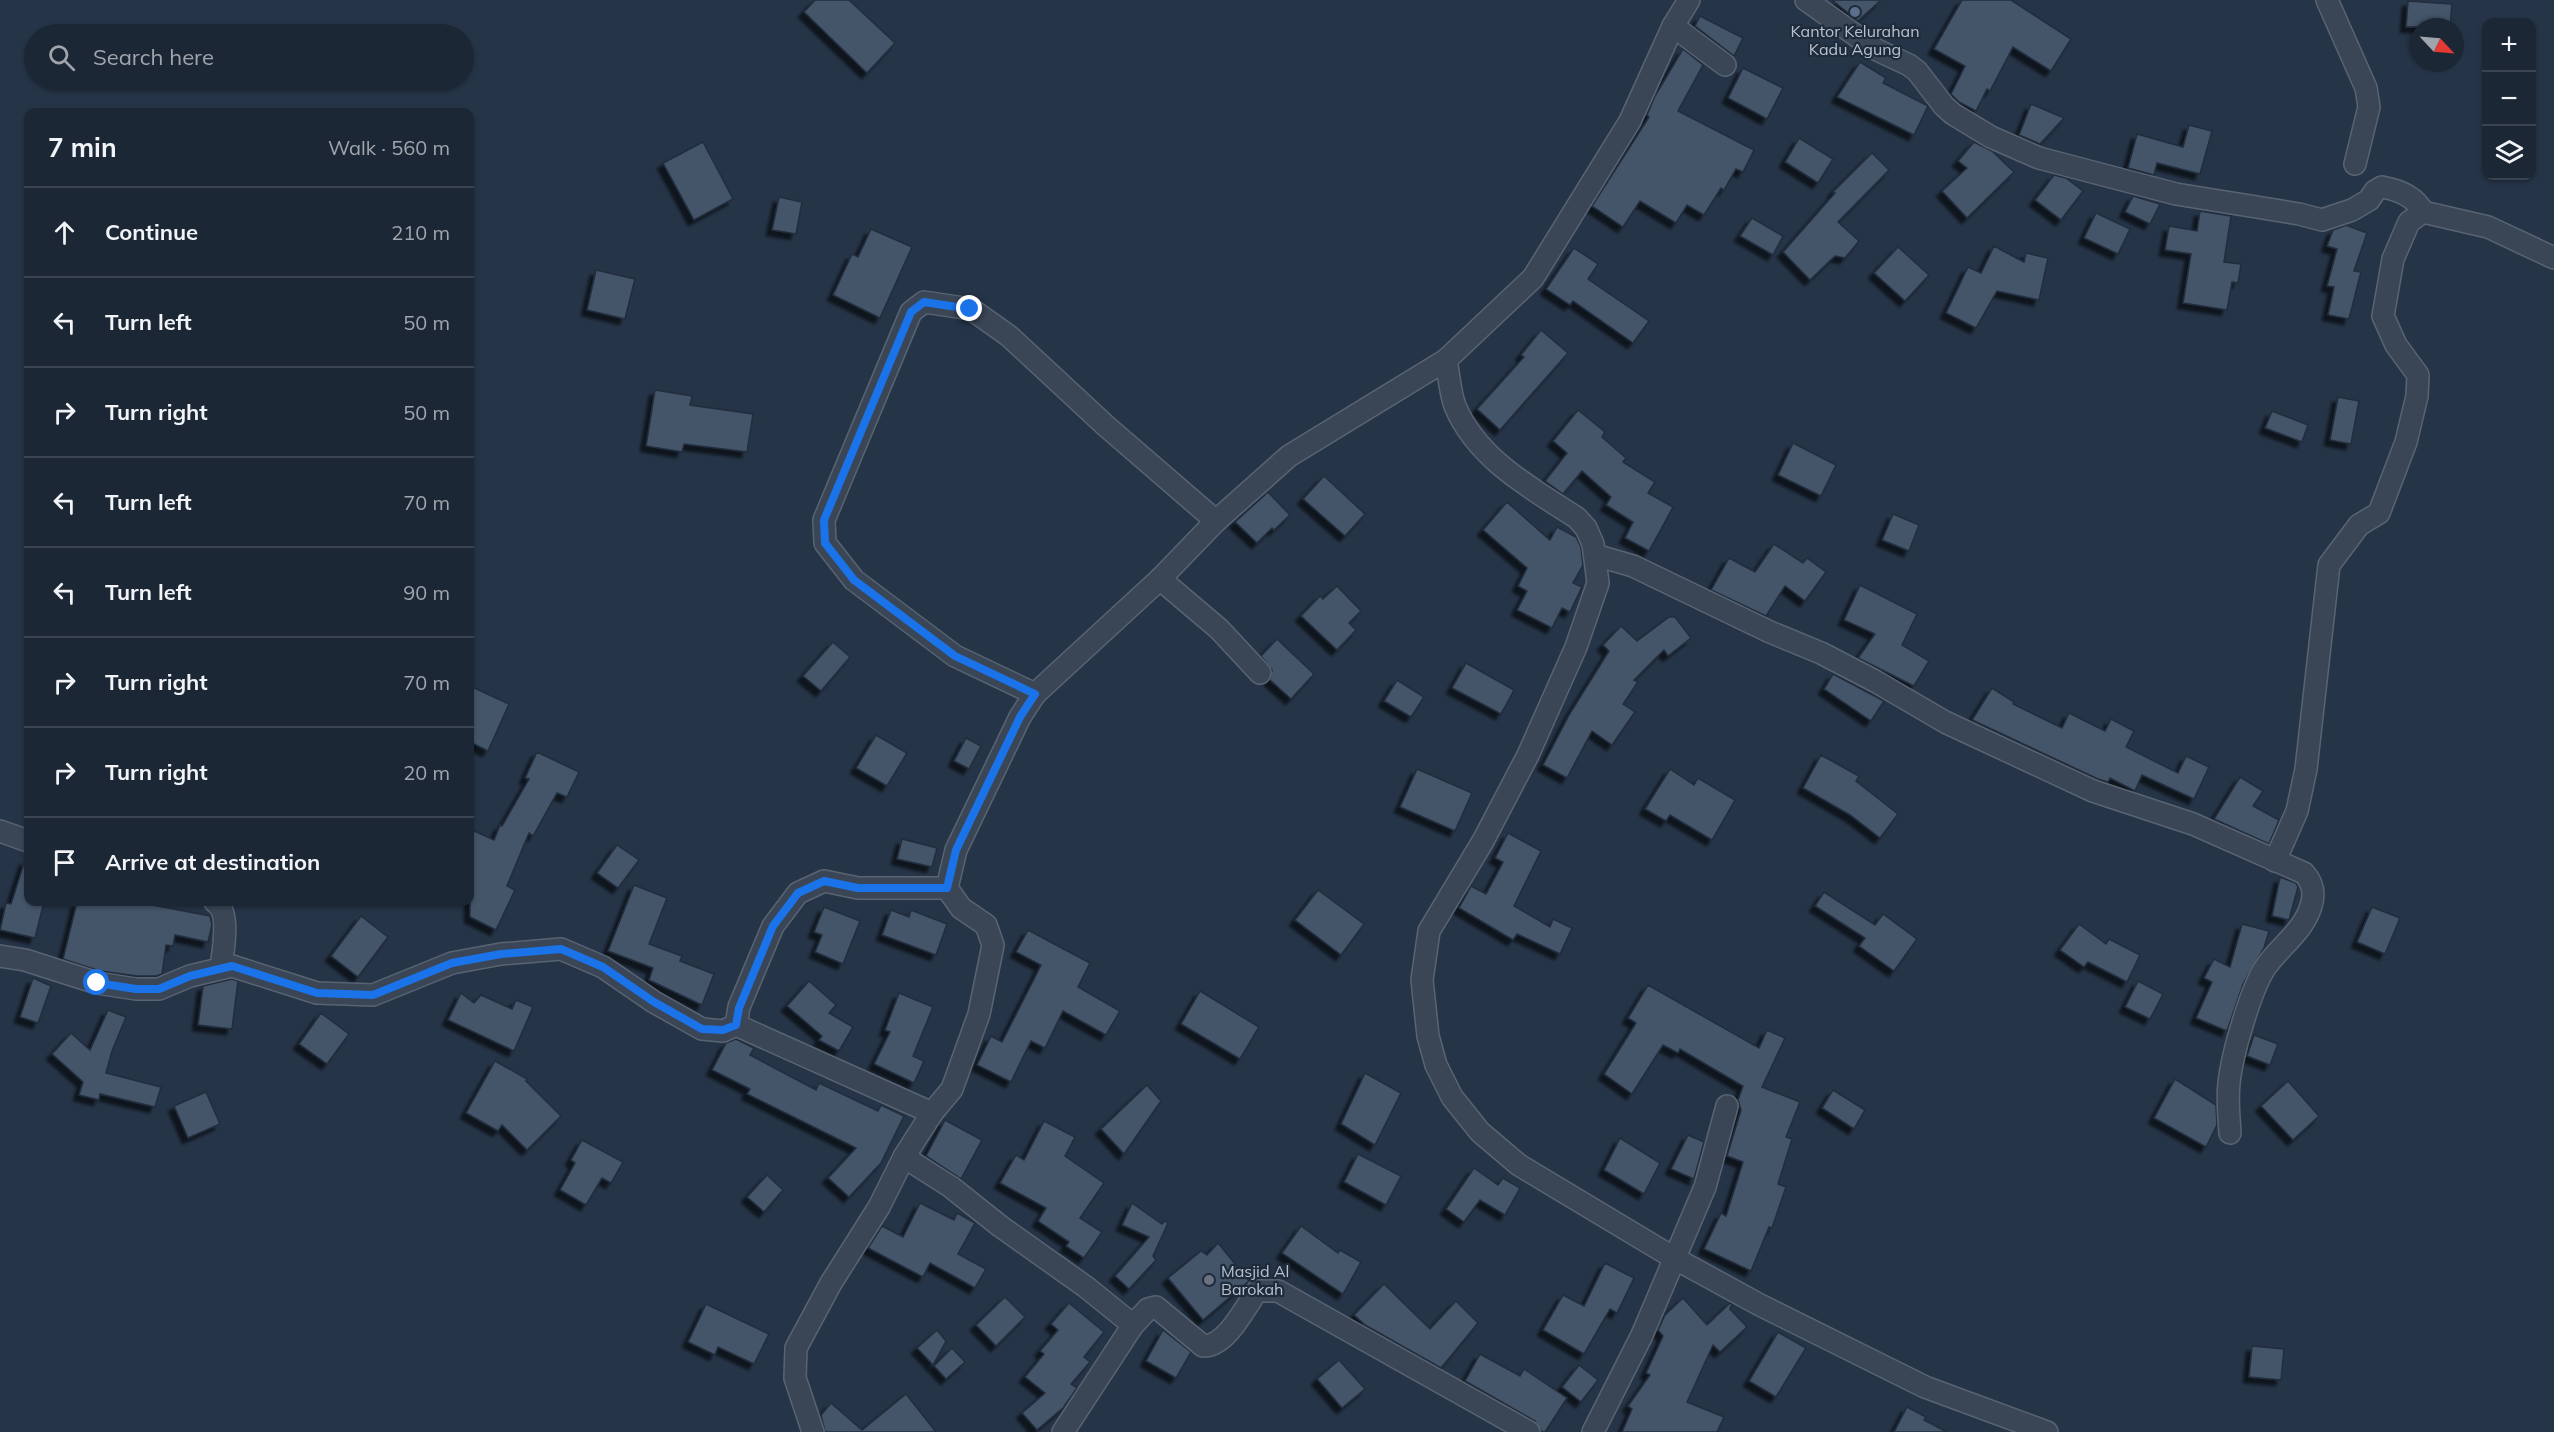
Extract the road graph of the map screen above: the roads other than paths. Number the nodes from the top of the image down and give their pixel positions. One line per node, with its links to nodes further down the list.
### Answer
1 (1689, 0): 4 (street)
2 (1806, 0): 7 (street)
3 (2327, 0): 6 (street)
4 (1673, 26): 5 (street); 9 (street)
5 (1725, 65)
6 (2355, 165)
7 (2423, 212): 8 (street); 17 (street)
8 (2554, 258)
9 (1446, 360): 10 (street); 11 (street)
10 (1216, 521): 12 (street); 14 (street)
11 (1595, 555): 17 (street); 27 (street)
12 (1160, 579): 13 (street); 14 (street)
13 (1260, 673)
14 (1035, 694): 18 (street)
15 (0, 831): 16 (street)
16 (24, 840)
17 (2275, 861): 25 (street)
18 (947, 888): 22 (street); 24 (street)
19 (221, 906): 21 (street)
20 (0, 956): 21 (street)
21 (221, 968): 22 (street)
22 (736, 1025): 24 (street)
23 (1727, 1106): 27 (street)
24 (932, 1113): 26 (street)
25 (2230, 1133)
26 (904, 1157): 28 (street); 29 (street)
27 (1674, 1258): 32 (street); 33 (street)
28 (1133, 1325): 30 (street); 31 (street)
29 (813, 1432)
30 (1063, 1432)
31 (1529, 1432)
32 (1593, 1432)
33 (2047, 1432)

